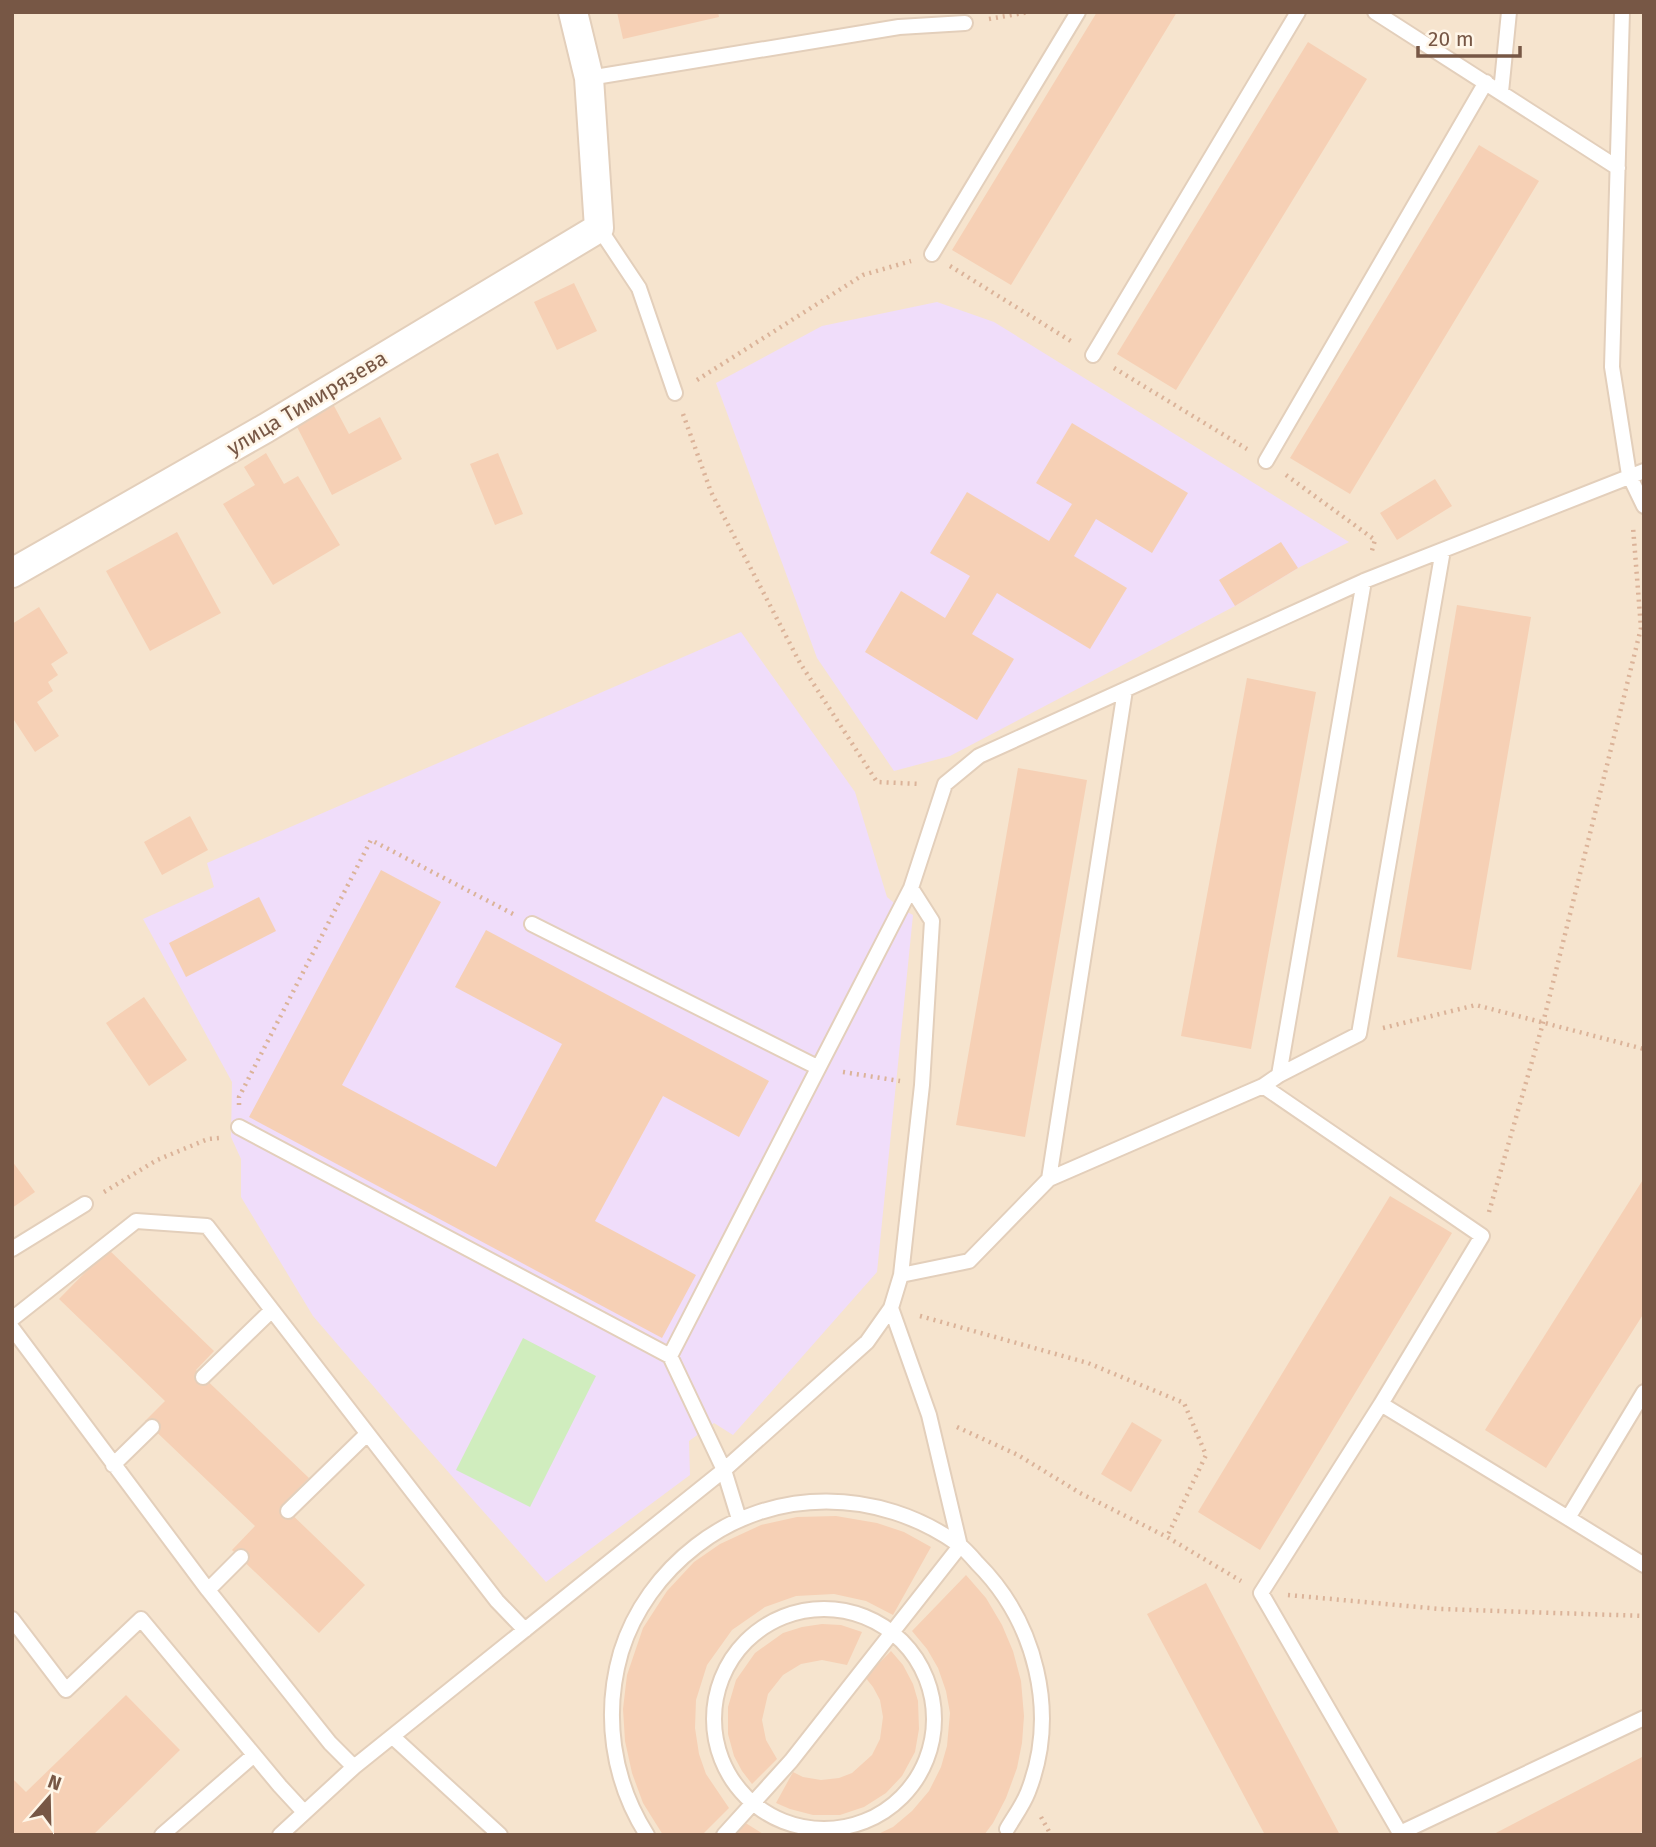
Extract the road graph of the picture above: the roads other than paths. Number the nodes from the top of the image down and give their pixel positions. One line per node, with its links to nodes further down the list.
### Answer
1 (573, 12): 8 (street)
2 (1078, 12): 13 (lane)
3 (1298, 12): 14 (lane)
4 (1375, 12): 9 (lane)
5 (1509, 12): 10 (lane)
6 (1622, 12): 11 (lane)
7 (965, 23): 8 (lane)
8 (589, 78): 12 (street)
9 (1486, 82): 10 (lane); 16 (lane)
10 (1502, 92): 11 (lane)
11 (1618, 168): 17 (lane)
12 (599, 228): 15 (lane); 20 (street, улица Тимирязева)
13 (932, 254)
14 (1093, 355)
15 (675, 393)
16 (1266, 461)
17 (1637, 473): 18 (lane); 19 (lane)
18 (1644, 506)
19 (1443, 550): 21 (lane); 26 (lane)
20 (12, 573)
21 (1364, 581): 22 (lane); 26 (lane)
22 (1125, 690): 23 (lane); 29 (lane)
23 (911, 888): 25 (lane); 32 (lane)
24 (532, 924): 25 (lane)
25 (817, 1067): 37 (lane)
26 (1279, 1075): 27 (lane)
27 (1263, 1086): 29 (lane); 40 (lane)
28 (239, 1128): 37 (lane)
29 (1049, 1180): 32 (lane)
30 (85, 1204): 31 (lane)
31 (12, 1249)
32 (901, 1275): 33 (lane)
33 (891, 1308): 44 (lane); 48 (lane)
34 (271, 1311): 35 (lane); 38 (lane); 42 (lane)
35 (12, 1319)
36 (12, 1328): 43 (lane)
37 (670, 1356): 44 (lane)
38 (203, 1377)
39 (1644, 1392): 46 (lane)
40 (1381, 1404): 46 (lane); 55 (lane)
41 (152, 1427): 43 (lane)
42 (367, 1434): 45 (lane); 53 (lane)
43 (113, 1465): 51 (lane)
44 (724, 1470): 47 (lane); 53 (lane)
45 (288, 1511)
46 (1568, 1518): 50 (lane)
47 (739, 1519): 48 (lane); 65 (lane)
48 (960, 1546): 54 (lane); 61 (lane)
49 (241, 1558): 51 (lane)
50 (1644, 1565)
51 (208, 1590): 58 (lane)
52 (12, 1619): 57 (lane)
53 (524, 1630): 56 (lane)
54 (892, 1633): 59 (lane); 59 (lane); 59 (lane)
55 (1644, 1718)
56 (393, 1737): 58 (lane); 64 (lane)
57 (254, 1755): 60 (lane); 62 (lane)
58 (354, 1767): 60 (lane)
59 (752, 1804): 66 (lane)
60 (304, 1812): 63 (lane)
61 (1007, 1829)
62 (162, 1835)
63 (280, 1835)
64 (500, 1835)
65 (647, 1835)
66 (724, 1835)

